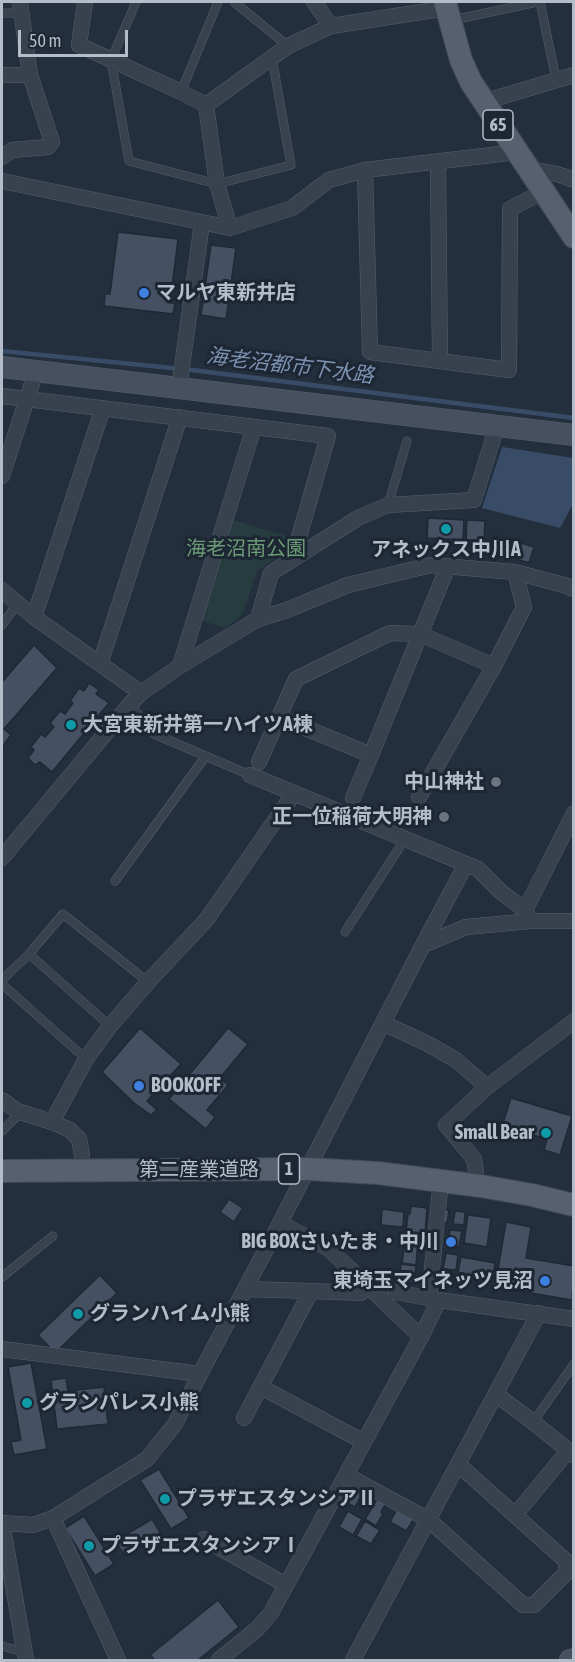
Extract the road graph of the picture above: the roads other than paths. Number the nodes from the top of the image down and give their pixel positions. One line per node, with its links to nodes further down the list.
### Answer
1 (85, 2): 13 (street)
2 (136, 2): 13 (lane)
3 (218, 2): 18 (lane)
4 (234, 2): 11 (lane)
5 (314, 2): 10 (street)
6 (539, 2): 8 (lane); 17 (lane)
7 (20, 7): 9 (lane); 15 (street)
8 (448, 10): 10 (street); 19 (main road, 65)
9 (2, 13)
10 (331, 26): 11 (street)
11 (288, 46): 12 (street)
12 (272, 58): 20 (street); 27 (lane)
13 (111, 60): 18 (street); 27 (lane)
14 (2, 75): 15 (street)
15 (30, 75): 21 (street)
16 (573, 75): 17 (street)
17 (556, 80): 19 (street)
18 (182, 92): 20 (street)
19 (483, 102): 22 (main road, 65)
20 (206, 105): 27 (street)
21 (2, 157)
22 (524, 161): 23 (street); 25 (street); 28 (main road, 65)
23 (438, 162): 24 (street); 32 (street)
24 (365, 170): 30 (street); 32 (street)
25 (573, 180)
26 (2, 181): 29 (street)
27 (217, 184): 30 (street)
28 (544, 191): 31 (main road, 65); 32 (street)
29 (202, 223): 30 (street); 35 (street)
30 (230, 228)
31 (573, 237)
32 (440, 361)
33 (2, 367): 34 (street)
34 (36, 371): 35 (street); 37 (street)
35 (179, 383): 41 (street)
36 (2, 396): 37 (street)
37 (27, 399): 38 (street); 44 (street)
38 (103, 408): 39 (street); 52 (street)
39 (180, 417): 40 (street); 56 (street)
40 (254, 426): 46 (street); 57 (street)
41 (497, 426): 42 (street); 45 (street)
42 (573, 435)
43 (407, 441): 45 (lane)
44 (2, 476)
45 (388, 505): 46 (street)
46 (293, 558): 53 (street)
47 (448, 566): 48 (street); 53 (street); 55 (street)
48 (514, 572): 49 (street); 58 (street)
49 (573, 589)
50 (2, 590): 51 (street)
51 (18, 603): 52 (street); 54 (lane)
52 (34, 617): 56 (street)
53 (258, 619): 57 (street)
54 (2, 625)
55 (420, 634): 58 (street); 60 (street); 61 (street)
56 (100, 663): 59 (street)
57 (180, 666): 59 (street)
58 (494, 666): 66 (street)
59 (135, 699): 62 (lane); 71 (street)
60 (279, 717): 61 (street); 63 (street)
61 (370, 754): 67 (street)
62 (205, 757): 64 (lane); 73 (lane)
63 (259, 762)
64 (250, 775): 65 (street)
65 (294, 793): 70 (street); 80 (street)
66 (419, 797)
67 (353, 798)
68 (573, 813): 69 (street)
69 (569, 831): 74 (street)
70 (405, 839): 72 (street); 76 (lane)
71 (2, 858)
72 (466, 864): 74 (street); 77 (street)
73 (115, 881)
74 (528, 915): 75 (street); 77 (street)
75 (573, 921)
76 (345, 932)
77 (423, 945): 82 (street)
78 (29, 954): 79 (lane); 80 (lane); 83 (lane)
79 (2, 982): 84 (lane)
80 (148, 982): 83 (street)
81 (573, 1021): 85 (street)
82 (383, 1023): 85 (street); 92 (street)
83 (110, 1026): 84 (street)
84 (86, 1059): 88 (street)
85 (487, 1087): 94 (street)
86 (2, 1100): 87 (street)
87 (21, 1112): 88 (street); 89 (lane)
88 (52, 1122): 90 (street)
89 (2, 1131)
90 (82, 1155): 91 (main road, 第二産業道路 / 1); 92 (main road, 第二産業道路 / 1)
91 (2, 1156)
92 (311, 1162): 93 (main road, 第二産業道路 / 1); 94 (main road, 第二産業道路 / 1); 95 (main road, 第二産業道路 / 1); 98 (street)
93 (2, 1171)
94 (476, 1171): 96 (main road, 第二産業道路 / 1)
95 (441, 1180): 97 (main road, 第二産業道路 / 1); 105 (street)
96 (573, 1190)
97 (573, 1205)
98 (280, 1223): 101 (street); 108 (street)
99 (53, 1236): 100 (lane)
100 (2, 1277)
101 (246, 1289): 102 (street); 111 (street)
102 (311, 1291): 104 (street); 112 (street)
103 (395, 1292): 105 (street)
104 (361, 1293)
105 (434, 1299): 106 (street); 108 (street)
106 (539, 1313): 107 (street); 113 (street)
107 (573, 1319)
108 (421, 1337): 116 (street)
109 (2, 1349): 111 (street)
110 (573, 1364): 115 (lane)
111 (200, 1374): 121 (street)
112 (261, 1387): 114 (street); 116 (street)
113 (497, 1395): 115 (street); 118 (street)
114 (244, 1418)
115 (533, 1422): 117 (street)
116 (364, 1443): 119 (street)
117 (571, 1453): 120 (street)
118 (459, 1465): 120 (street); 122 (street)
119 (346, 1475): 122 (street); 125 (street)
120 (515, 1515): 122 (street)
121 (53, 1518): 123 (street); 128 (street)
122 (429, 1520): 130 (street)
123 (2, 1523): 127 (street)
124 (204, 1539): 125 (street)
125 (286, 1585): 129 (street)
126 (2, 1646): 127 (lane)
127 (25, 1656)
128 (118, 1660)
129 (219, 1660)
130 (353, 1660)

